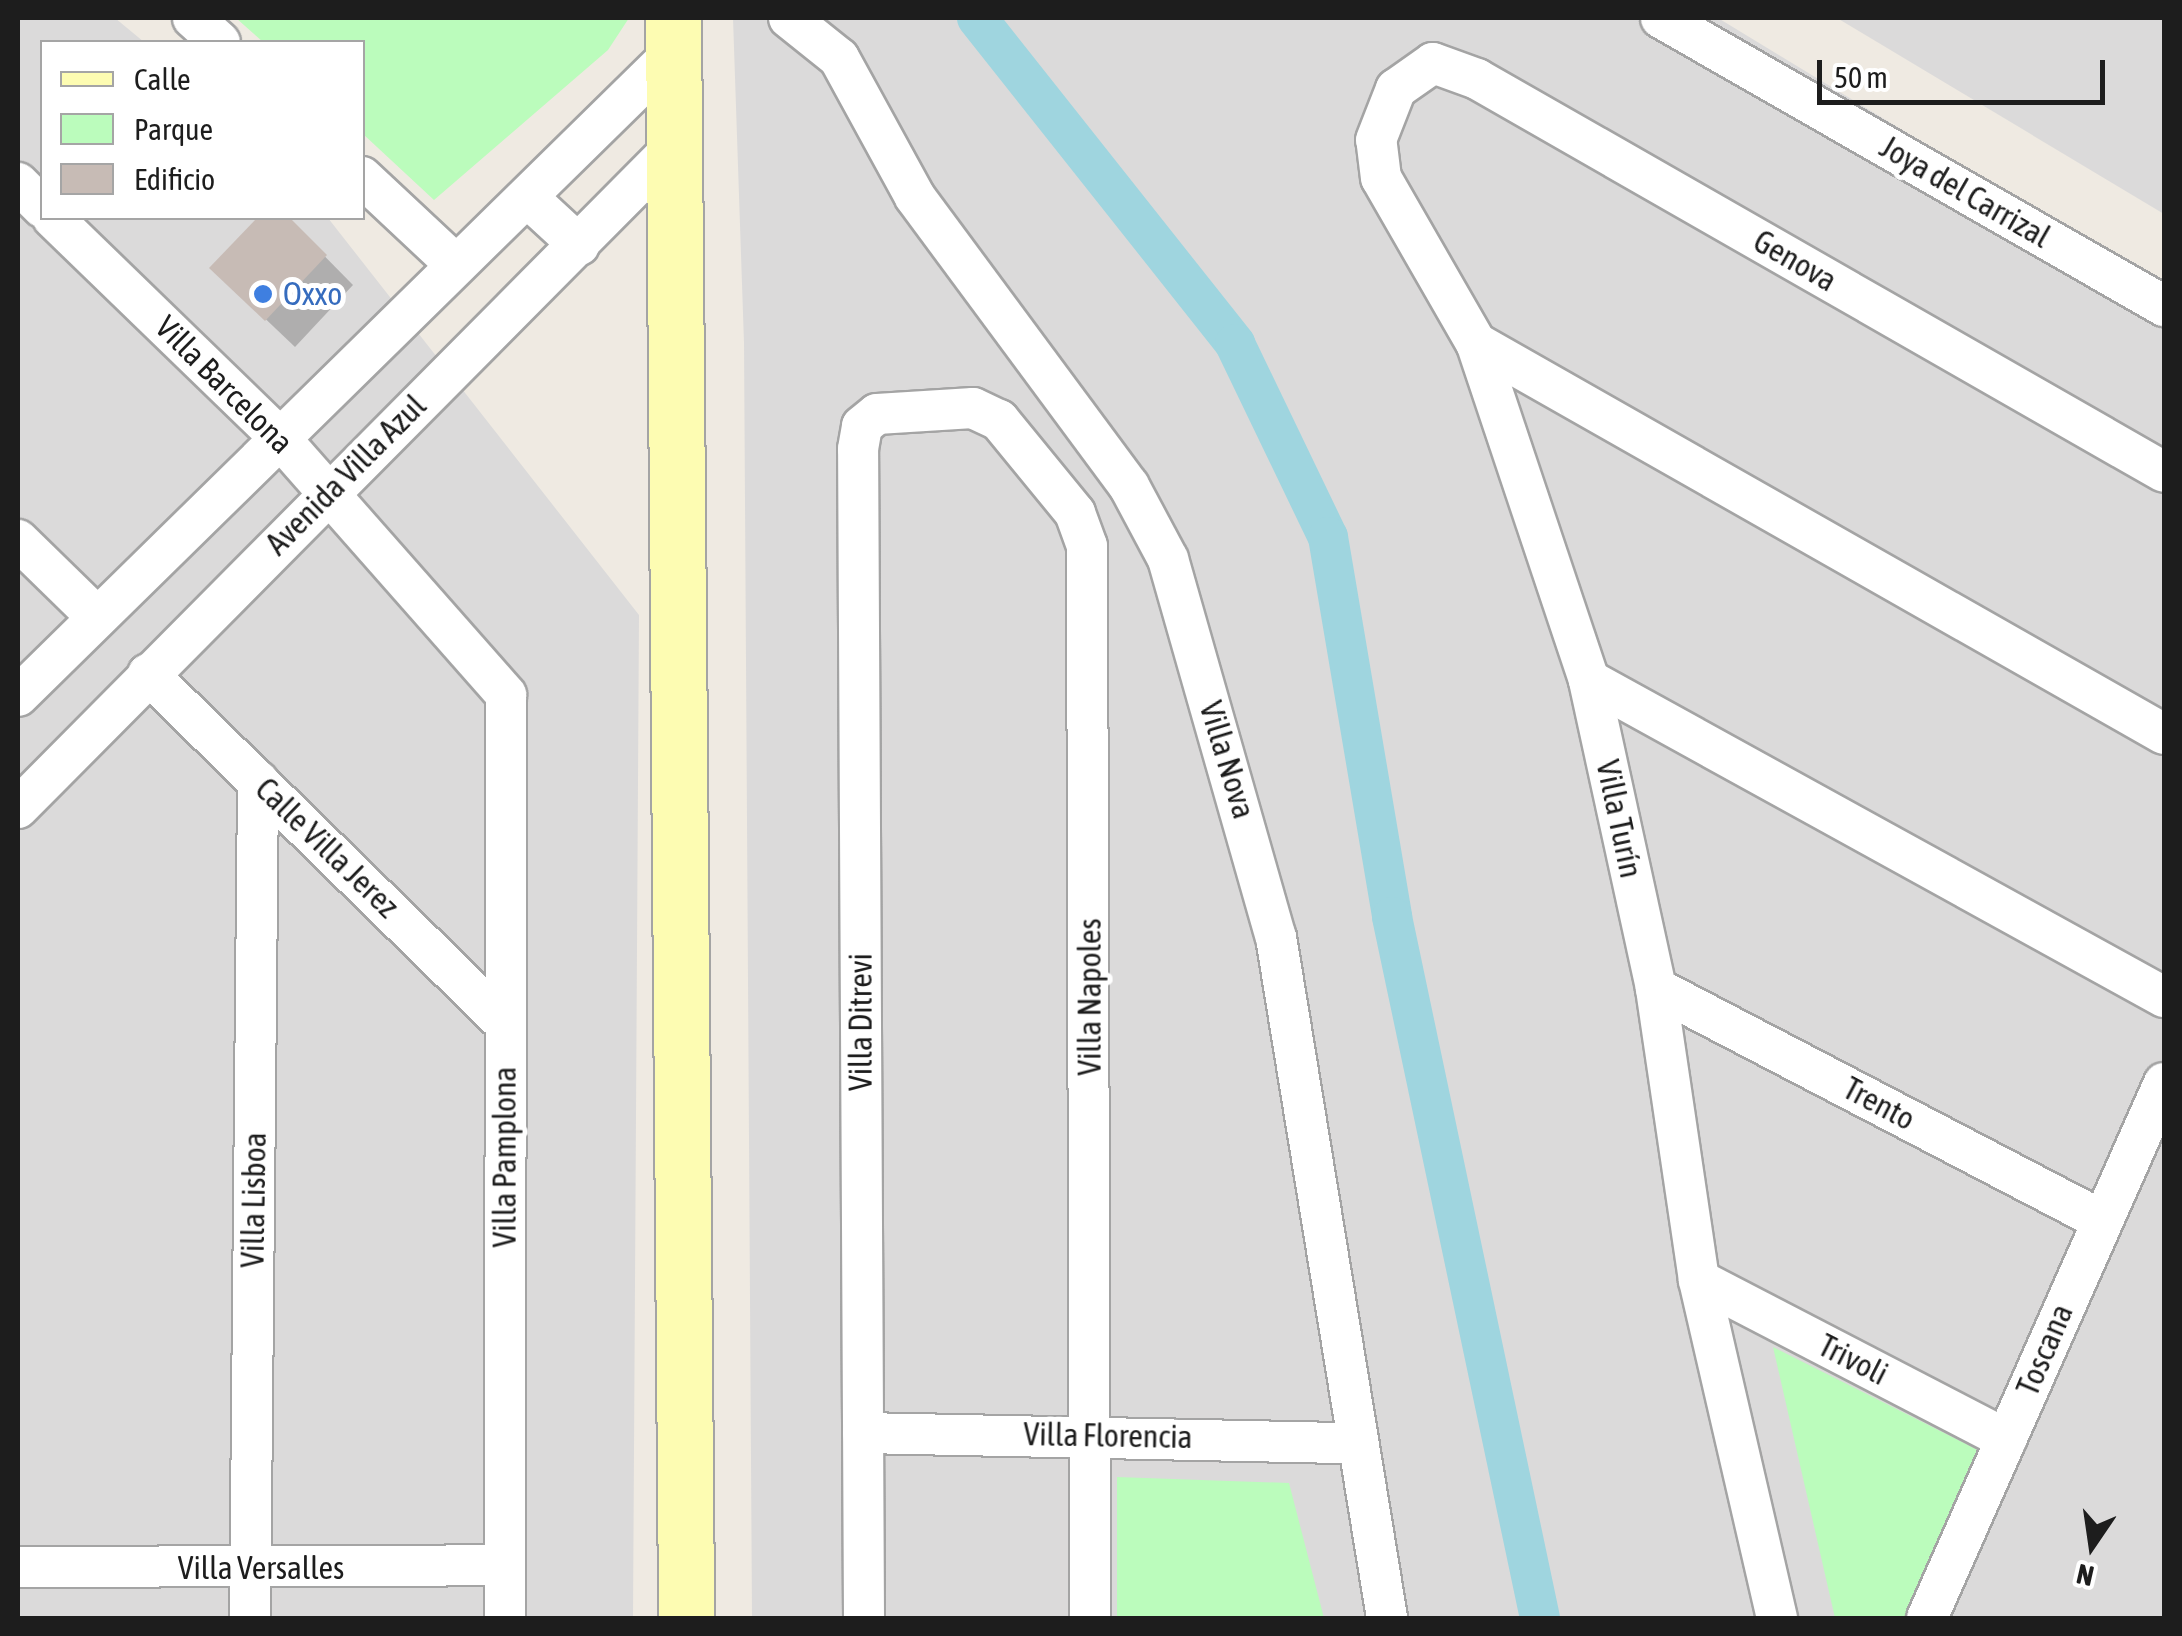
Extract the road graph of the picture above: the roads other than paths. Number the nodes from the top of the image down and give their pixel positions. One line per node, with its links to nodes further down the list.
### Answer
1 (193, 18): 5 (street)
2 (789, 18): 39 (street, Villa Nova)
3 (1661, 18): 15 (street, Joya del Carrizal)
4 (674, 35): 7 (street); 10 (street)
5 (218, 40)
6 (1420, 66): 16 (street, Villa Turín); 19 (street, Genova)
7 (677, 144): 13 (street, Avenida Villa Azul); 45 (street)
8 (365, 179): 14 (street)
9 (18, 183): 11 (street)
10 (527, 197): 13 (street); 14 (street)
11 (40, 205)
12 (55, 220): 18 (street, Villa Barcelona)
13 (579, 244): 20 (street, Avenida Villa Azul)
14 (454, 263): 18 (street)
15 (2164, 306)
16 (1476, 343): 24 (street, Villa Turín); 27 (street)
17 (988, 410): 36 (street, Villa Ditrevi); 37 (street, Villa Napoles)
18 (278, 436): 20 (street, Villa Barcelona); 22 (street)
19 (2164, 472)
20 (329, 491): 23 (street, Avenida Villa Azul); 25 (street, Villa Barcelona)
21 (18, 540): 22 (street)
22 (96, 616): 26 (street)
23 (148, 674): 28 (street, Calle Villa Jerez); 29 (street, Avenida Villa Azul)
24 (1588, 680): 30 (street, Villa Turín); 31 (street)
25 (506, 695): 32 (street, Villa Pamplona)
26 (18, 696)
27 (2164, 734)
28 (258, 781): 32 (street, Calle Villa Jerez); 42 (street, Villa Lisboa)
29 (18, 808)
30 (1656, 988): 34 (street, Trento); 35 (street, Villa Turín)
31 (2164, 997)
32 (505, 1023): 40 (street, Villa Pamplona)
33 (2164, 1083): 34 (street, Toscana)
34 (2101, 1220): 38 (street, Toscana)
35 (1699, 1280): 38 (street, Trivoli); 49 (street, Villa Turín)
36 (863, 1433): 37 (street, Villa Florencia); 46 (street, Villa Ditrevi)
37 (1092, 1434): 39 (street, Villa Florencia); 47 (street, Villa Napoles)
38 (2006, 1439): 50 (street, Toscana)
39 (1353, 1443): 48 (street, Villa Nova)
40 (505, 1566): 42 (street, Villa Versalles); 44 (street, Villa Pamplona)
41 (18, 1567): 42 (street, Villa Versalles)
42 (250, 1568): 43 (street, Villa Lisboa)
43 (250, 1618)
44 (505, 1618)
45 (686, 1618)
46 (864, 1618)
47 (1090, 1618)
48 (1387, 1618)
49 (1776, 1618)
50 (1927, 1618)

